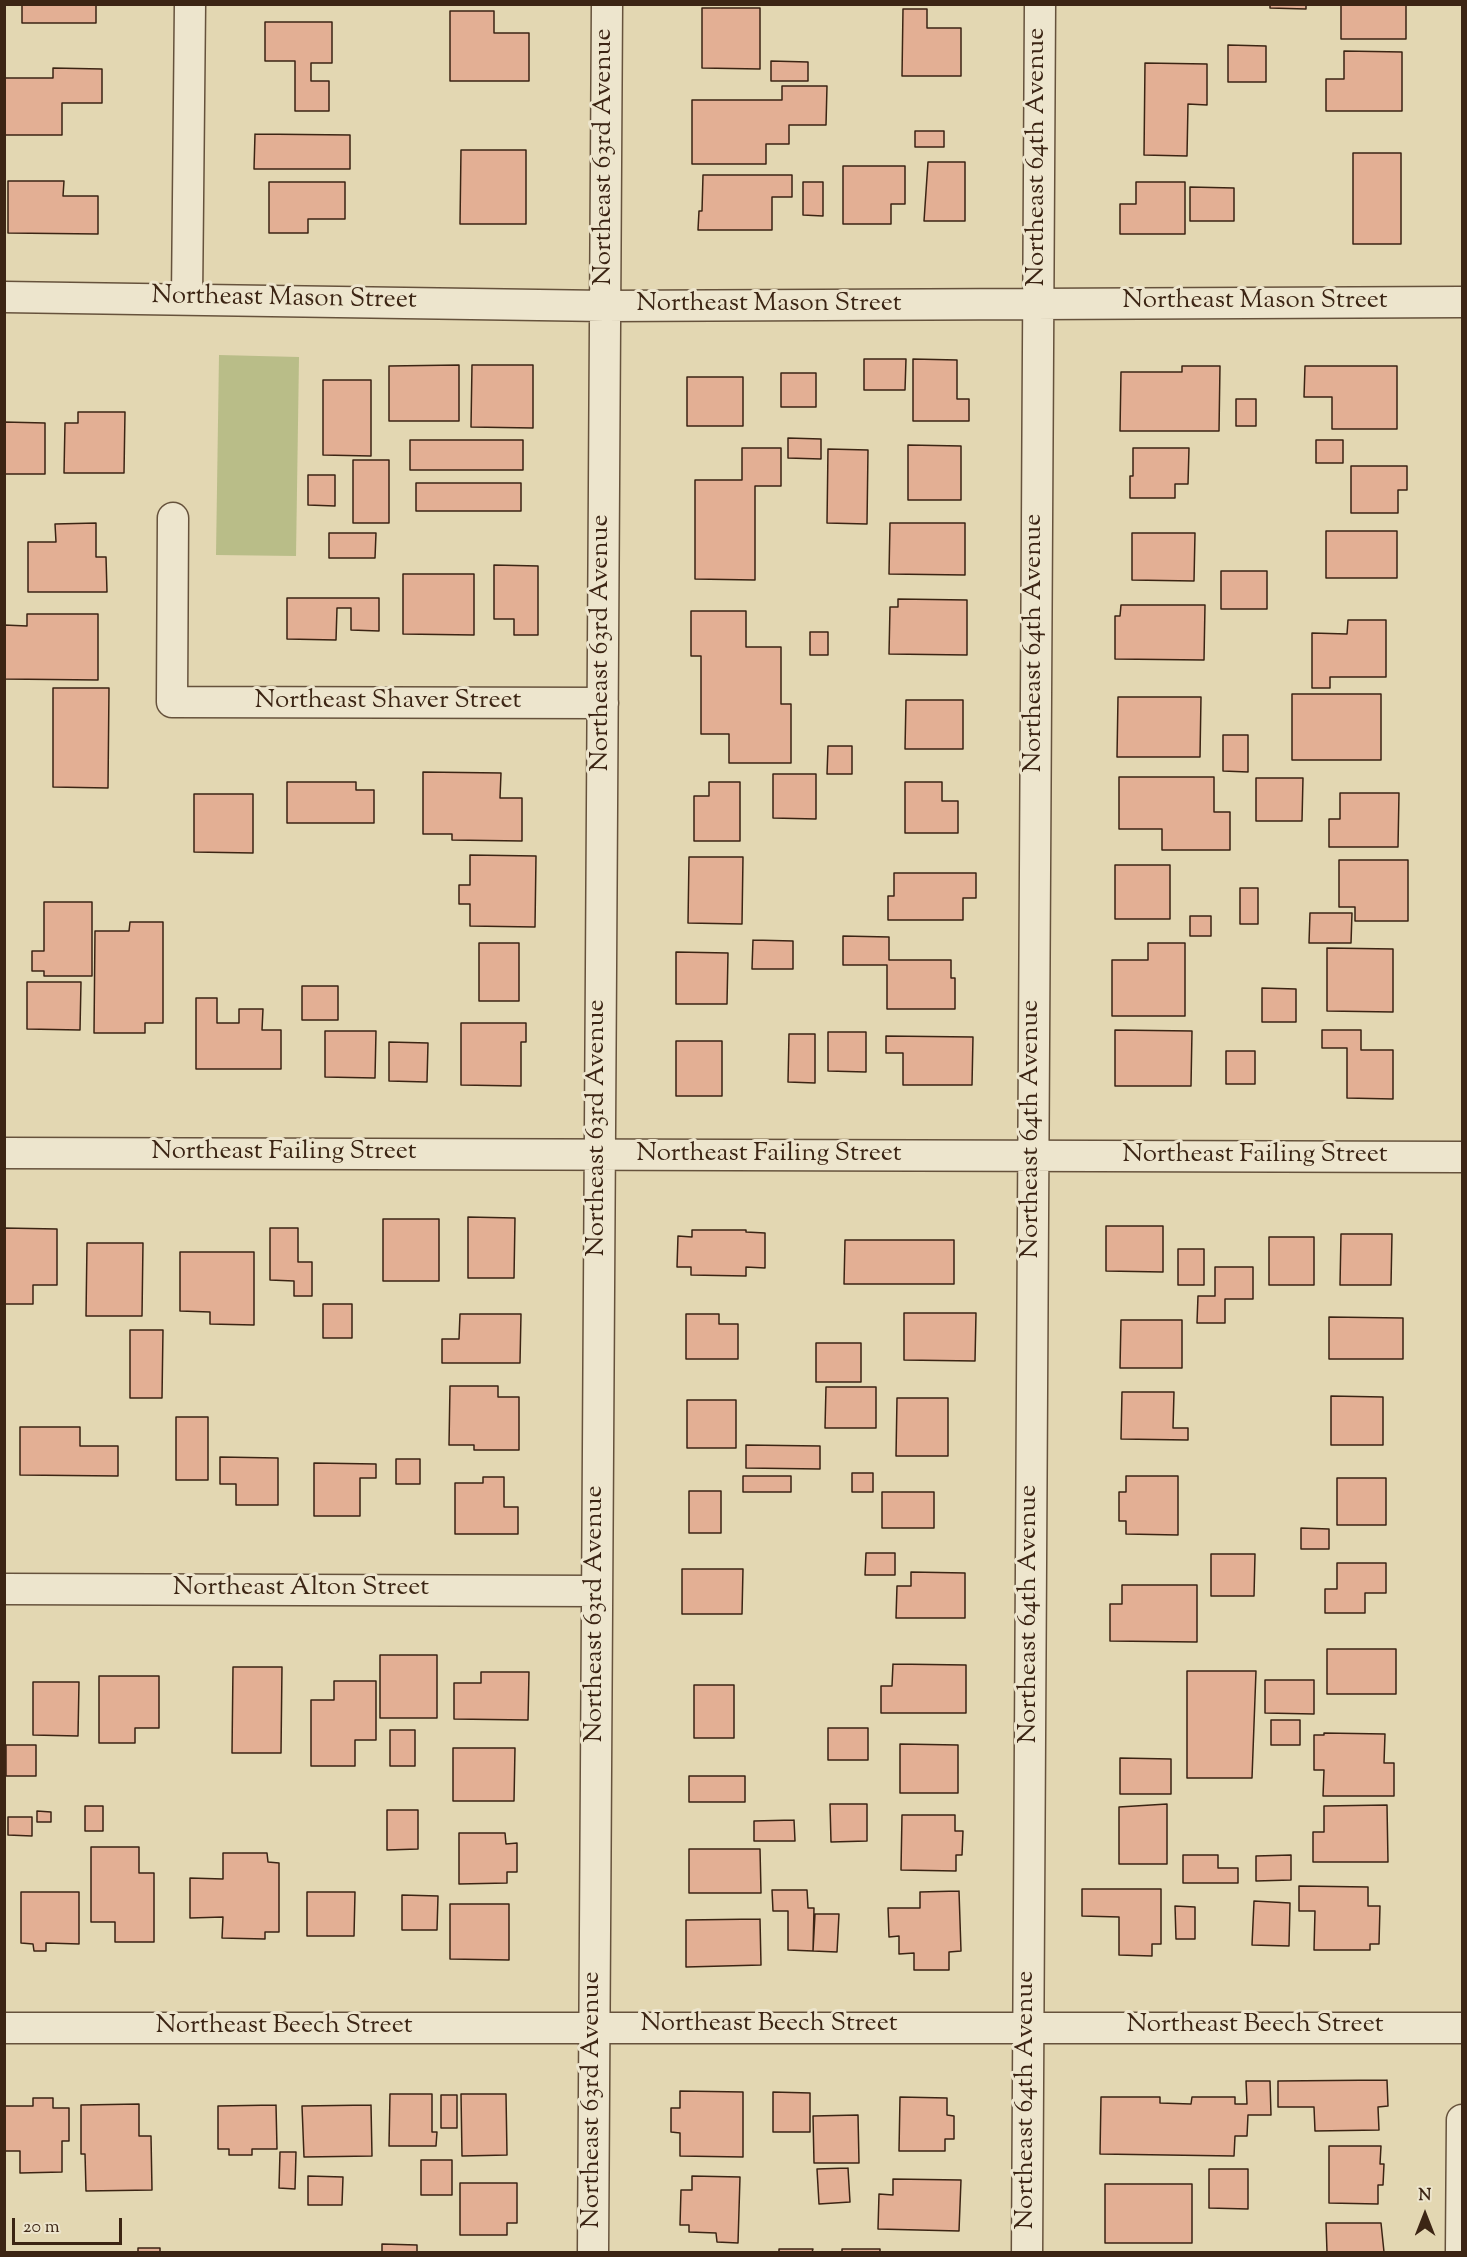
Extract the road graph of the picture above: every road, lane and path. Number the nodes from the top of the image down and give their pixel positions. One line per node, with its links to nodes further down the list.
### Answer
1 (190, 4): 5 (street)
2 (607, 4): 8 (street, Northeast 63rd Avenue)
3 (1040, 4): 7 (street, Northeast 64th Avenue)
4 (4, 297): 5 (street, Northeast Mason Street)
5 (187, 298): 8 (street, Northeast Mason Street)
6 (1462, 302): 7 (street, Northeast Mason Street)
7 (1038, 305): 8 (street, Northeast Mason Street); 13 (street, Northeast 64th Avenue)
8 (605, 306): 10 (street, Northeast 63rd Avenue)
9 (173, 519): 10 (street, Northeast Shaver Street)
10 (603, 704): 12 (street, Northeast 63rd Avenue)
11 (4, 1153): 12 (street, Northeast Failing Street)
12 (599, 1155): 13 (street, Northeast Failing Street); 16 (street, Northeast 63rd Avenue)
13 (1033, 1156): 14 (street, Northeast Failing Street); 17 (street, Northeast 64th Avenue)
14 (1462, 1157)
15 (4, 1589): 16 (street, Northeast Alton Street)
16 (597, 1591): 18 (street, Northeast 63rd Avenue)
17 (1028, 2026): 18 (street, Northeast Beech Street); 20 (street, Northeast Beech Street); 23 (street, Northeast 64th Avenue)
18 (594, 2027): 19 (street, Northeast Beech Street); 22 (street, Northeast 63rd Avenue)
19 (4, 2028)
20 (1462, 2028)
21 (1462, 2120): 24 (street)
22 (593, 2253)
23 (1027, 2253)
24 (1461, 2253)

